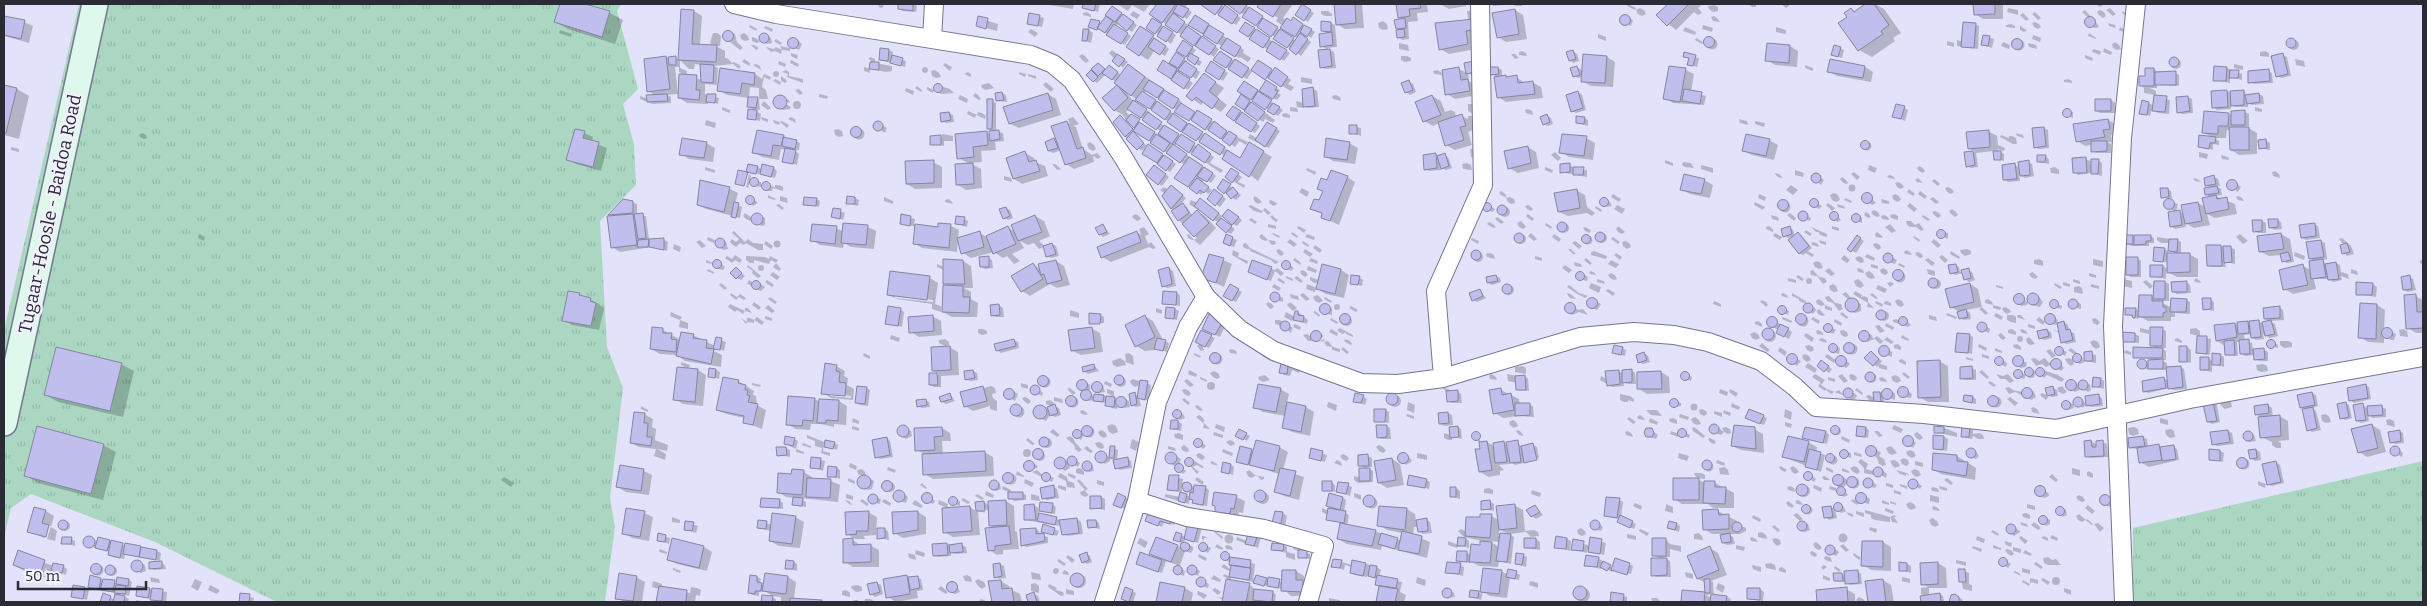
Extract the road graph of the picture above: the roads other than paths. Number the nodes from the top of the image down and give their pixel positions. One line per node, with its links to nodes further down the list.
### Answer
1 (95, 4): 11 (main road, Tugaar-Hoosle - Baidoa Road)
2 (734, 4): 6 (street)
3 (934, 4): 6 (street)
4 (1480, 4): 9 (street)
5 (2136, 4): 10 (street)
6 (932, 39): 7 (street)
7 (1206, 297): 9 (street); 12 (street)
8 (2423, 357): 10 (street)
9 (1443, 378): 10 (street)
10 (2116, 416): 15 (street)
11 (4, 423)
12 (1137, 501): 13 (street); 14 (street)
13 (1104, 602)
14 (1308, 602)
15 (2124, 602)

